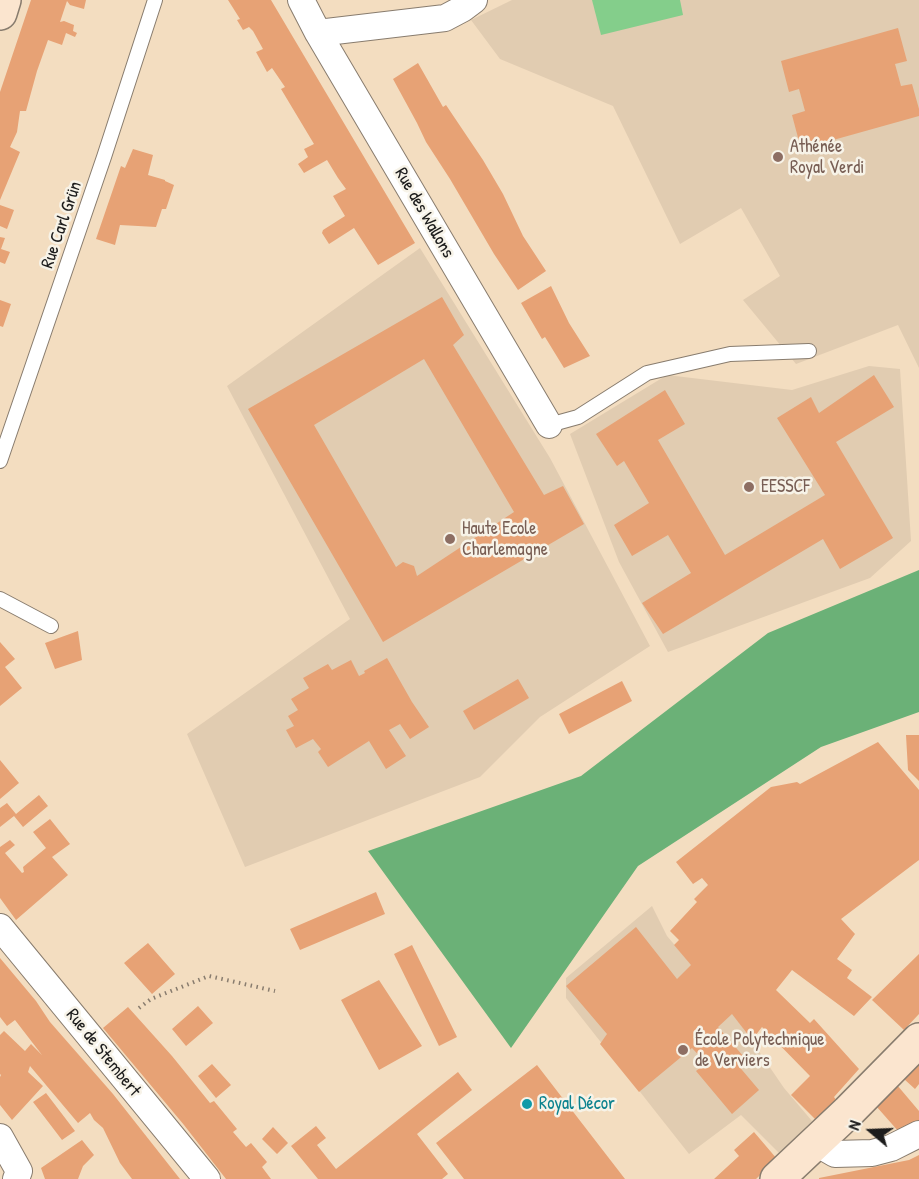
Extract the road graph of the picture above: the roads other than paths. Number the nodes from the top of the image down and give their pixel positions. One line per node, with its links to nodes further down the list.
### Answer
1 (4, 0): 5 (main road)
2 (155, 0): 9 (lane, Rue Carl Grün)
3 (301, 0): 6 (street, Rue des Wallons)
4 (474, 0): 6 (street)
5 (0, 13)
6 (318, 33): 8 (street, Rue des Wallons)
7 (809, 351): 8 (lane)
8 (549, 425)
9 (0, 461)
10 (0, 599): 11 (lane)
11 (51, 626)
12 (0, 927): 18 (street, Rue de Stembert)
13 (919, 1040): 16 (main road)
14 (919, 1134): 16 (street)
15 (0, 1137): 17 (street)
16 (816, 1143): 19 (main road)
17 (16, 1179)
18 (207, 1179)
19 (777, 1179)

